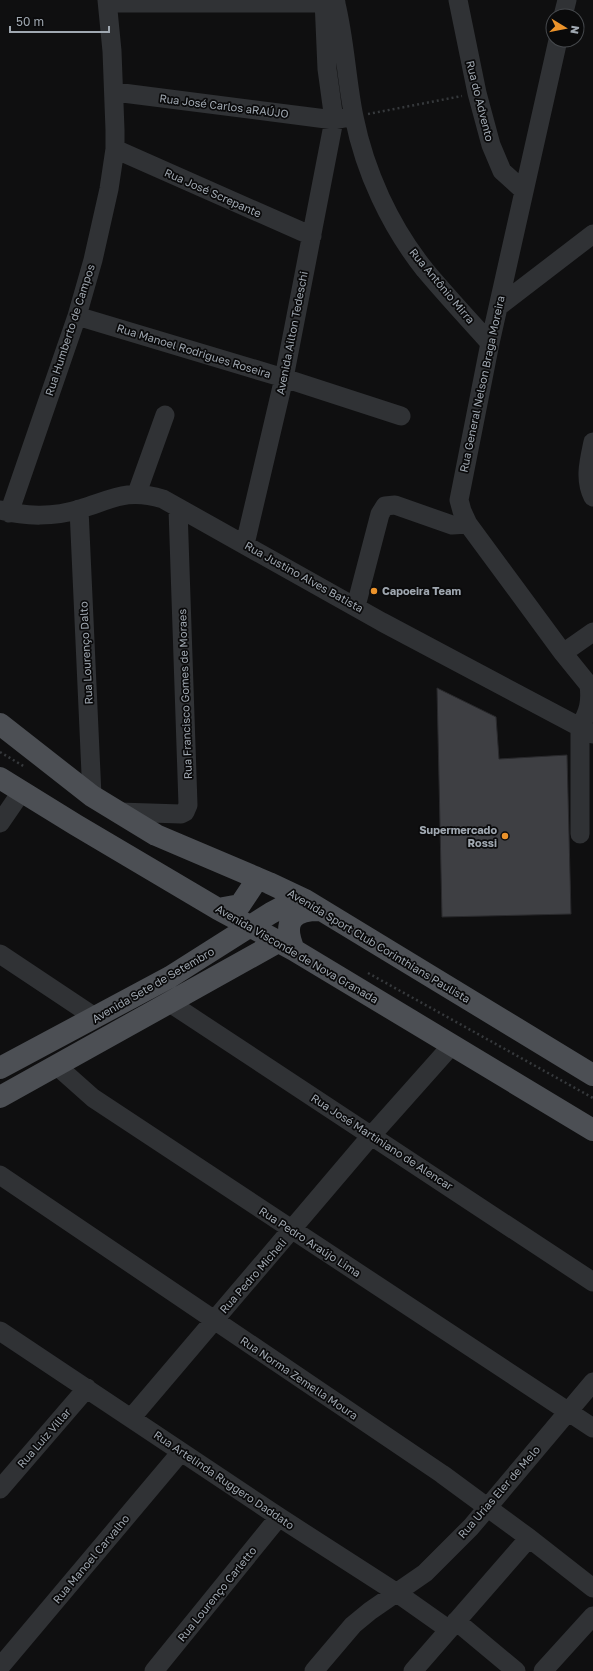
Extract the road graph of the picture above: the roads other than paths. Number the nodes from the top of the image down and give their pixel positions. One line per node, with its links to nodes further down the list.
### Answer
1 (458, 0): 9 (street, Rua do Advento)
2 (108, 1): 3 (street); 5 (street, Rua Humberto de Campos)
3 (329, 2): 6 (street, Rua Antônio Mirra); 7 (street, Avenida Ailton Tedeschi)
4 (556, 48): 9 (street, Rua General Nelson Braga Moreira)
5 (114, 92): 7 (street, Rua José Carlos aRAÚJO); 8 (street, Rua Humberto de Campos)
6 (354, 117): 7 (street, Rua José Carlos aRAÚJO); 14 (street, Rua Antônio Mirra)
7 (334, 120): 11 (street, Avenida Ailton Tedeschi)
8 (115, 149): 11 (street, Rua José Screpante); 13 (street, Rua Humberto de Campos)
9 (524, 192): 12 (street, Rua General Nelson Braga Moreira)
10 (593, 234): 12 (street)
11 (312, 236): 15 (street, Avenida Ailton Tedeschi)
12 (498, 307): 14 (street, Rua General Nelson Braga Moreira)
13 (77, 316): 15 (street, Rua Manoel Rodrigues Roseira); 23 (street, Rua Humberto de Campos)
14 (490, 343): 24 (street, Rua General Nelson Braga Moreira)
15 (284, 378): 17 (street, Rua Manoel Rodrigues Roseira); 25 (street, Avenida Ailton Tedeschi)
16 (165, 415): 19 (street)
17 (401, 416)
18 (593, 442): 20 (street)
19 (137, 493): 21 (street, Rua Justino Alves Batista); 22 (street, Rua Justino Alves Batista)
20 (593, 497)
21 (79, 509): 23 (street, Rua Justino Alves Batista); 34 (street, Rua Lourenço Dalto)
22 (178, 509): 25 (street, Rua Justino Alves Batista); 35 (street, Rua Francisco Gomes de Moraes)
23 (5, 512)
24 (468, 524): 26 (street); 28 (street, Rua General Nelson Braga Moreira)
25 (245, 544): 26 (street, Rua Justino Alves Batista)
26 (356, 606): 31 (street, Rua Justino Alves Batista)
27 (593, 632): 28 (street)
28 (563, 653): 29 (street, Rua General Nelson Braga Moreira)
29 (591, 688): 31 (street)
30 (0, 724): 34 (main road, Avenida Sport Club Corinthians Paulista)
31 (586, 730): 37 (street)
32 (0, 778): 33 (main road, Avenida Visconde de Nova Granada)
33 (22, 791): 36 (street); 40 (main road, Avenida Visconde de Nova Granada)
34 (92, 796): 35 (main road, Avenida Sport Club Corinthians Paulista)
35 (119, 812): 38 (main road, Avenida Sport Club Corinthians Paulista)
36 (0, 823)
37 (580, 834)
38 (255, 877): 39 (main road, Avenida Sport Club Corinthians Paulista); 40 (main road)
39 (314, 905): 41 (main road, Avenida Sete de Setembro); 42 (main road); 49 (main road, Avenida Sport Club Corinthians Paulista)
40 (218, 909): 41 (main road, Avenida Visconde de Nova Granada)
41 (250, 927): 42 (main road, Avenida Visconde de Nova Granada); 45 (main road, Avenida Sete de Setembro)
42 (286, 946): 44 (main road, Avenida Sete de Setembro); 46 (main road, Avenida Visconde de Nova Granada)
43 (0, 954): 45 (street)
44 (170, 1002): 47 (main road, Avenida Sete de Setembro); 52 (street, Rua José Martiniano de Alencar)
45 (96, 1018): 48 (main road, Avenida Sete de Setembro)
46 (452, 1045): 51 (main road, Avenida Visconde de Nova Granada); 52 (street, Rua Pedro Micheli)
47 (57, 1066): 50 (main road, Avenida Sete de Setembro); 54 (street, Rua Pedro Araújo Lima)
48 (0, 1068)
49 (593, 1075)
50 (0, 1097)
51 (593, 1130)
52 (371, 1136): 54 (street, Rua Pedro Micheli); 55 (street, Rua José Martiniano de Alencar)
53 (0, 1175): 56 (street, Rua Norma Zemella Moura)
54 (292, 1230): 56 (street, Rua Pedro Micheli); 60 (street, Rua Pedro Araújo Lima)
55 (593, 1282)
56 (214, 1321): 61 (street, Rua Pedro Micheli); 65 (street, Rua Norma Zemella Moura)
57 (0, 1331): 59 (street, Rua Artelinda Ruggero Daddato)
58 (593, 1382): 60 (street, Rua Urias Eler de Melo)
59 (87, 1388): 61 (street, Rua Artelinda Ruggero Daddato); 64 (street, Rua Luiz Villar)
60 (568, 1411): 62 (street, Rua Pedro Araújo Lima); 65 (street, Rua Urias Eler de Melo)
61 (132, 1417): 63 (street, Rua Artelinda Ruggero Daddato)
62 (593, 1428)
63 (182, 1452): 66 (street, Rua Artelinda Ruggero Daddato); 72 (street, Rua Manoel Carvalho)
64 (0, 1489)
65 (487, 1506): 67 (street, Rua Norma Zemella Moura); 69 (street, Rua Urias Eler de Melo)
66 (279, 1517): 69 (street, Rua Artelinda Ruggero Daddato); 74 (street, Rua Lourenço Carletto)
67 (529, 1538): 68 (street, Rua Norma Zemella Moura); 71 (street)
68 (591, 1583)
69 (397, 1593): 71 (street, Rua Artelinda Ruggero Daddato); 75 (street, Rua Urias Eler de Melo)
70 (593, 1616): 77 (street)
71 (452, 1625): 73 (street, Rua Artelinda Ruggero Daddato); 76 (street)
72 (6, 1667)
73 (506, 1668)
74 (154, 1671)
75 (314, 1671)
76 (413, 1671)
77 (543, 1671)

